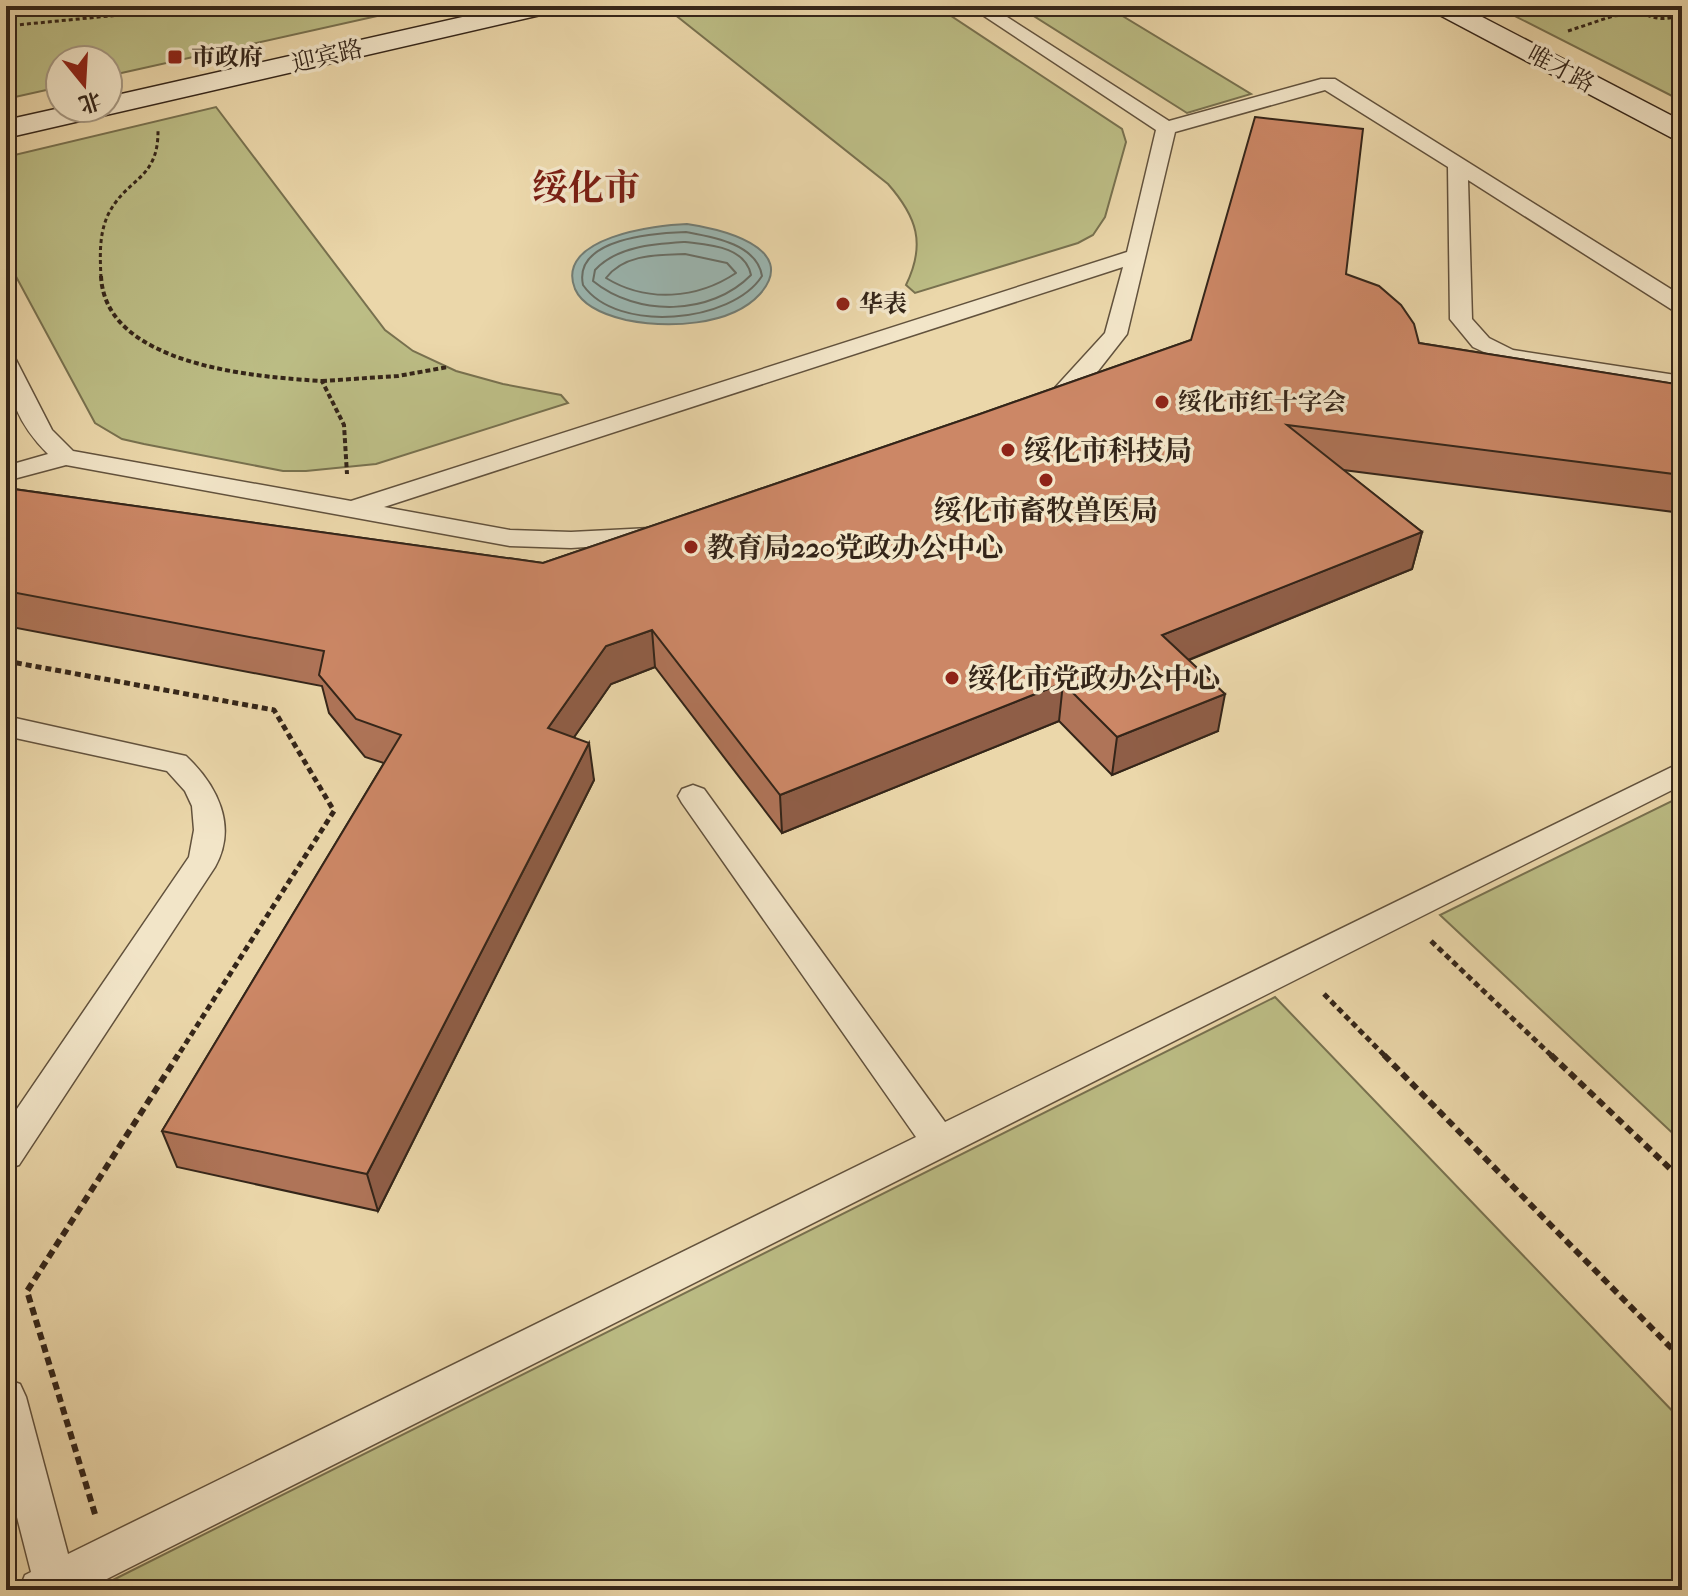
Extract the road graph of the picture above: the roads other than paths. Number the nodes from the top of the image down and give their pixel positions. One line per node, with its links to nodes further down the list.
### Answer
1 (545, 6): 4 (main road, 迎宾路)
2 (978, 6): 6 (lane)
3 (1441, 6): 8 (main road, 唯才路)
4 (124, 101)
5 (44, 120): 7 (main road)
6 (1166, 128): 9 (lane); 10 (lane)
7 (6, 129)
8 (1682, 132)
9 (1458, 163): 11 (lane); 13 (lane)
10 (1136, 256): 14 (lane); 17 (lane)
11 (1682, 306)
12 (6, 361): 15 (lane)
13 (1682, 383)
14 (1021, 420)
15 (65, 457): 16 (lane); 17 (lane)
16 (6, 474)
17 (354, 509): 18 (lane)
18 (673, 533)
19 (6, 726): 23 (lane)
20 (1682, 772): 22 (lane)
21 (693, 796): 22 (lane)
22 (938, 1140): 25 (lane)
23 (6, 1154)
24 (6, 1397): 25 (lane)
25 (47, 1586)

